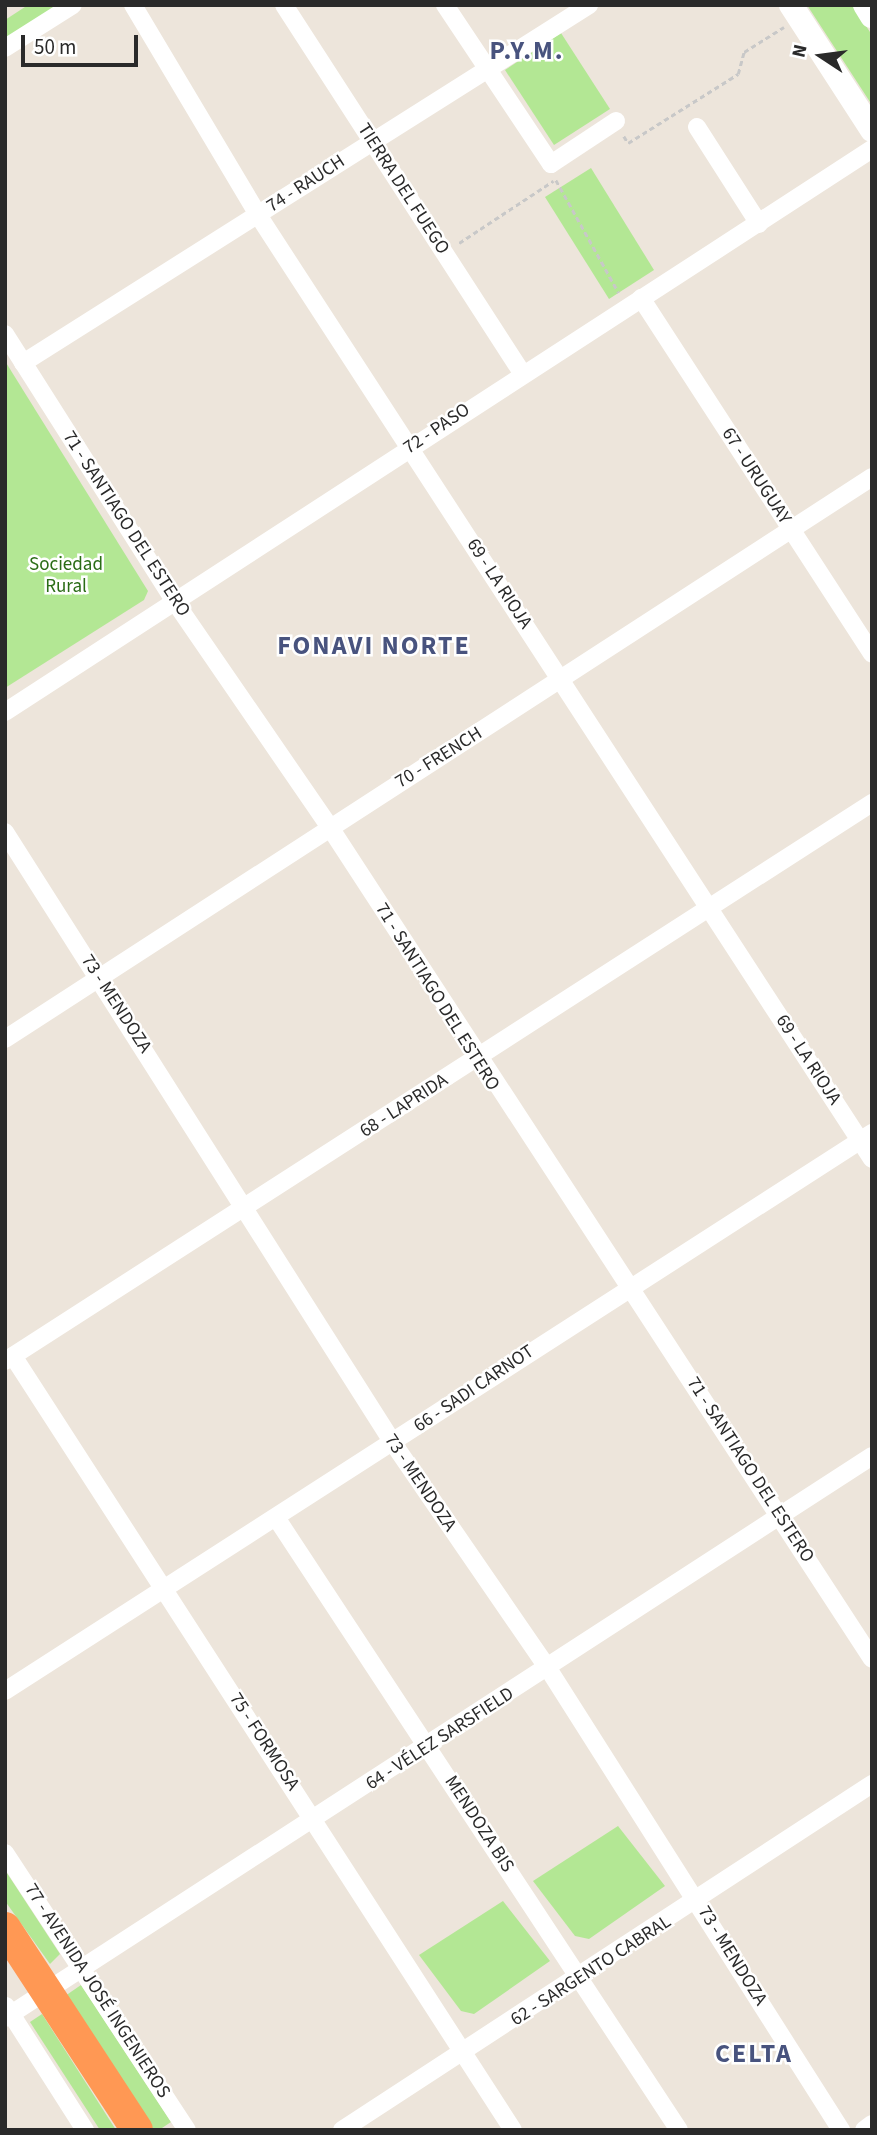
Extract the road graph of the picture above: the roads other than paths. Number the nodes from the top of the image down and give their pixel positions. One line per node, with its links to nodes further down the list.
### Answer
1 (74, 5): 9 (street)
2 (132, 5): 16 (street, 69 - LA RIOJA)
3 (284, 5): 14 (street, TIERRA DEL FUEGO)
4 (445, 5): 10 (street)
5 (589, 5): 10 (street, 74 - RAUCH)
6 (865, 5): 8 (main road)
7 (795, 12): 13 (main road)
8 (872, 16)
9 (5, 48)
10 (484, 69): 11 (street); 14 (street, 74 - RAUCH)
11 (616, 121)
12 (697, 127): 17 (street)
13 (872, 131)
14 (372, 141): 16 (street, 74 - RAUCH); 21 (street, TIERRA DEL FUEGO)
15 (872, 149): 17 (street, 72 - PASO)
16 (258, 215): 20 (street, 74 - RAUCH); 22 (street, 69 - LA RIOJA)
17 (759, 224): 18 (street, 72 - PASO)
18 (634, 302): 21 (street, 72 - PASO); 24 (street, 67 - URUGUAY)
19 (5, 334): 20 (street, 71 - SANTIAGO DEL ESTERO)
20 (23, 363): 25 (street, 71 - SANTIAGO DEL ESTERO)
21 (521, 372): 22 (street, 72 - PASO)
22 (410, 447): 25 (street, 72 - PASO); 27 (street, 69 - LA RIOJA)
23 (872, 477): 24 (street, 70 - FRENCH)
24 (791, 528): 26 (street, 67 - URUGUAY); 27 (street, 70 - FRENCH)
25 (175, 602): 28 (street, 72 - PASO); 30 (street, 71 - SANTIAGO DEL ESTERO)
26 (872, 654)
27 (562, 681): 30 (street, 70 - FRENCH); 32 (street, 69 - LA RIOJA)
28 (5, 712)
29 (872, 803): 32 (street, 68 - LAPRIDA)
30 (329, 826): 33 (street, 70 - FRENCH); 35 (street, 71 - SANTIAGO DEL ESTERO)
31 (5, 832): 33 (street, 73 - MENDOZA)
32 (709, 909): 35 (street, 68 - LAPRIDA); 36 (street, 69 - LA RIOJA)
33 (98, 974): 34 (street, 70 - FRENCH); 38 (street, 73 - MENDOZA)
34 (5, 1039)
35 (476, 1059): 38 (street, 68 - LAPRIDA); 39 (street, 71 - SANTIAGO DEL ESTERO)
36 (866, 1137): 37 (street, 69 - LA RIOJA); 39 (street, 66 - SADI CARNOT)
37 (872, 1159)
38 (247, 1208): 40 (street, 68 - LAPRIDA); 41 (street, 73 - MENDOZA)
39 (629, 1286): 41 (street, 66 - SADI CARNOT); 43 (street, 71 - SANTIAGO DEL ESTERO)
40 (9, 1359): 45 (street, 75 - FORMOSA)
41 (393, 1443): 44 (street, 66 - SADI CARNOT); 47 (street, 73 - MENDOZA)
42 (872, 1456): 43 (street, 64 - VÉLEZ SARSFIELD)
43 (781, 1514): 46 (street, 71 - SANTIAGO DEL ESTERO); 47 (street, 64 - VÉLEZ SARSFIELD)
44 (277, 1519): 45 (street, 66 - SADI CARNOT); 49 (street, MENDOZA BIS)
45 (165, 1589): 48 (street, 66 - SADI CARNOT); 51 (street, 75 - FORMOSA)
46 (872, 1659)
47 (549, 1670): 49 (street, 64 - VÉLEZ SARSFIELD); 53 (street, 73 - MENDOZA)
48 (5, 1692)
49 (428, 1746): 51 (street, 64 - VÉLEZ SARSFIELD); 56 (street, MENDOZA BIS)
50 (872, 1784): 53 (street, 62 - SARGENTO CABRAL)
51 (315, 1821): 55 (street, 64 - VÉLEZ SARSFIELD); 59 (street, 75 - FORMOSA)
52 (5, 1853): 55 (street, 77 - AVENIDA JOSÉ INGENIEROS)
53 (698, 1901): 56 (street, 62 - SARGENTO CABRAL); 67 (street, 73 - MENDOZA)
54 (5, 1928): 57 (highway)
55 (85, 1970): 57 (street, 64 - VÉLEZ SARSFIELD); 63 (street, 77 - AVENIDA JOSÉ INGENIEROS)
56 (580, 1979): 59 (street, 62 - SARGENTO CABRAL); 66 (street, MENDOZA BIS)
57 (47, 1990): 58 (street, 64 - VÉLEZ SARSFIELD); 62 (highway)
58 (7, 2012): 61 (street)
59 (462, 2053): 64 (street, 62 - SARGENTO CABRAL); 65 (street, 75 - FORMOSA)
60 (872, 2124): 68 (street)
61 (85, 2130)
62 (137, 2130)
63 (187, 2130)
64 (342, 2130)
65 (513, 2130)
66 (679, 2130)
67 (841, 2130)
68 (864, 2130)

